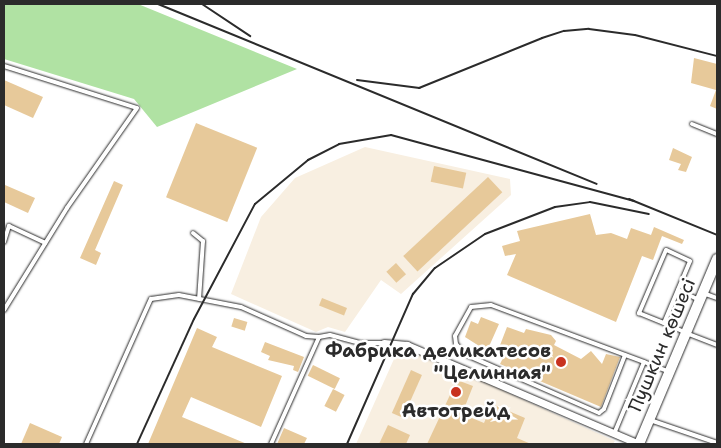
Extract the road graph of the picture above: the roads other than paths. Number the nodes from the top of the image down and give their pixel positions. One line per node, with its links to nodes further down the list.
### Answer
1 (4, 66): 6 (lane)
2 (692, 124): 3 (lane)
3 (717, 134)
4 (193, 233): 11 (lane)
5 (4, 242): 6 (lane)
6 (45, 243): 12 (lane)
7 (717, 259): 9 (main road, Пушкин көшесі)
8 (678, 290): 9 (lane); 13 (lane); 13 (lane)
9 (702, 297): 10 (lane); 14 (main road, Пушкин көшесі)
10 (717, 298)
11 (199, 299): 15 (lane); 24 (lane)
12 (4, 310)
13 (664, 323): 14 (lane)
14 (686, 333): 17 (lane); 20 (main road, Пушкин көшесі)
15 (319, 338): 16 (lane); 25 (lane)
16 (384, 343): 22 (street)
17 (717, 345)
18 (625, 355): 18 (lane); 19 (lane)
19 (644, 362): 20 (lane); 22 (lane)
20 (670, 372): 21 (main road, Пушкин көшесі)
21 (650, 420): 23 (lane); 26 (main road, Пушкин көшесі)
22 (614, 434): 26 (street)
23 (717, 443)
24 (86, 444)
25 (271, 444)
26 (639, 444)

